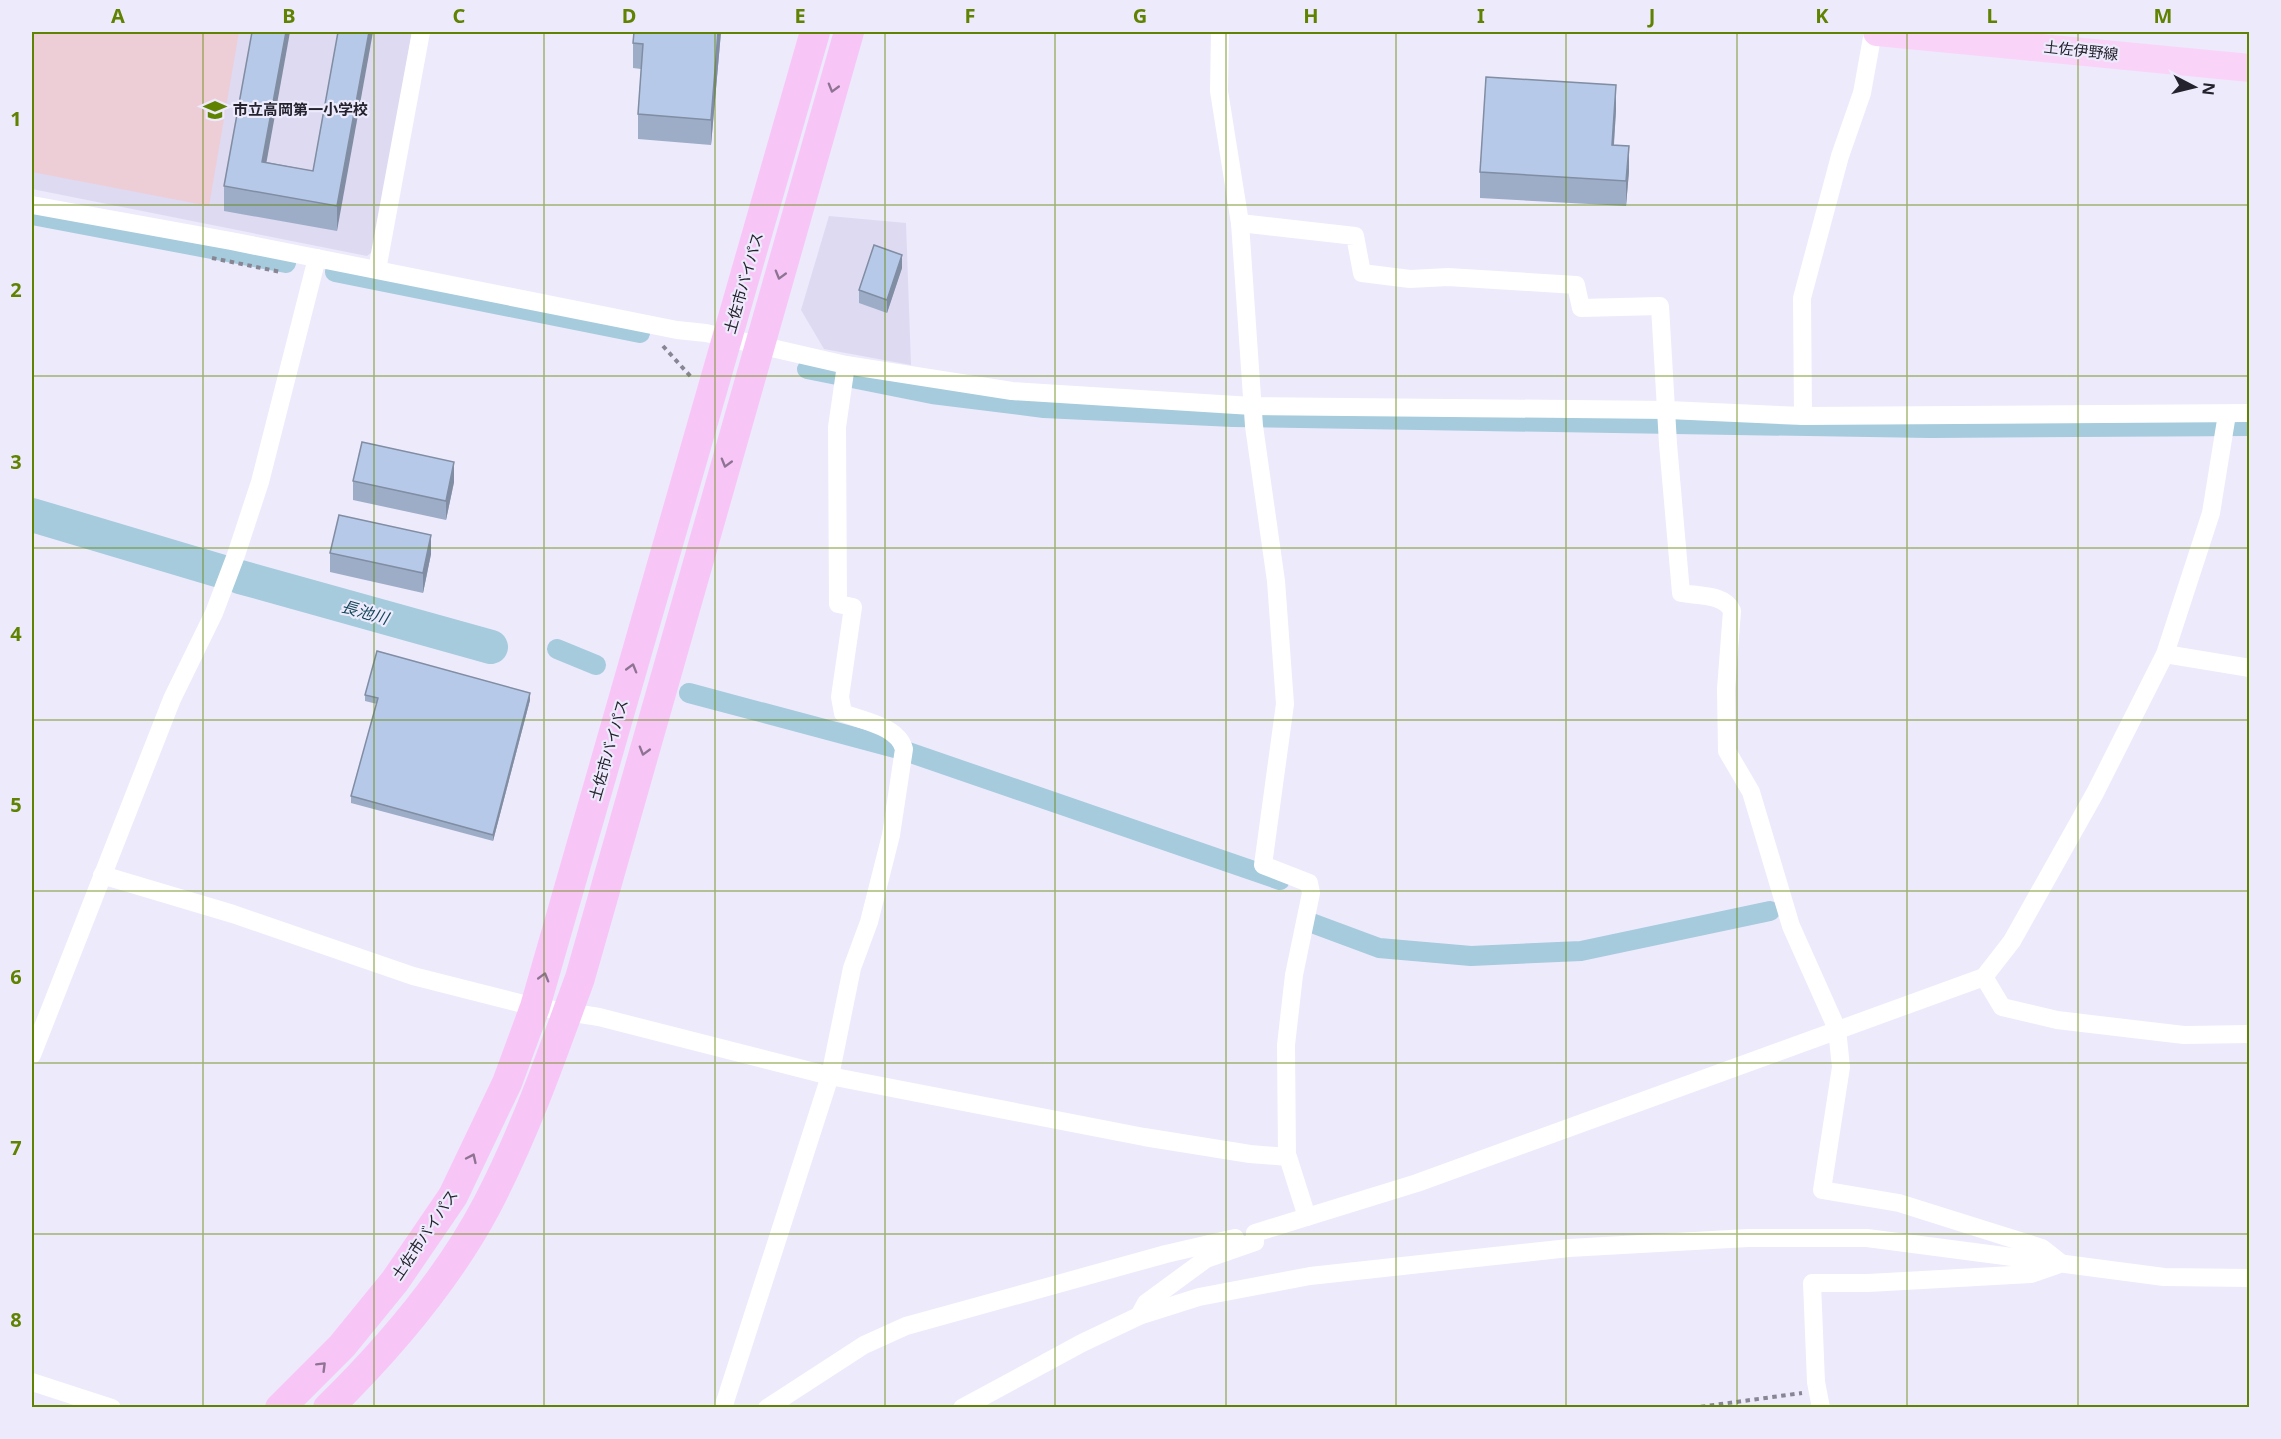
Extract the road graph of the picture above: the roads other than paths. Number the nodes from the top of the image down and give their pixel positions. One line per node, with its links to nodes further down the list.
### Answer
1 (422, 32): 10 (street)
2 (815, 32): 11 (highway, 土佐市バイパス)
3 (849, 32): 12 (highway, one-way to 12)
4 (1220, 32): 8 (street)
5 (1875, 32): 6 (main road, 土佐伊野線); 16 (street)
6 (2250, 68)
7 (32, 205): 9 (street)
8 (1240, 223): 14 (street); 18 (street)
9 (317, 258): 10 (street); 21 (street)
10 (377, 270): 11 (street)
11 (728, 338): 12 (street); 23 (highway, 土佐市バイパス, one-way to 11)
12 (759, 345): 13 (street); 24 (highway, one-way to 24)
13 (845, 374): 14 (street); 28 (street)
14 (1253, 413): 18 (street); 29 (street)
15 (2250, 413): 17 (street)
16 (1803, 416): 17 (street); 18 (street)
17 (2227, 417): 19 (street)
18 (1668, 418): 25 (street)
19 (2165, 654): 20 (street); 22 (street)
20 (2250, 668)
21 (102, 875): 23 (street); 27 (street)
22 (1984, 977): 25 (street); 26 (street)
23 (535, 1007): 24 (street); 38 (highway, 土佐市バイパス, one-way to 23)
24 (568, 1010): 28 (street); 39 (highway)
25 (1837, 1029): 30 (street); 32 (street)
26 (2250, 1034)
27 (32, 1055)
28 (830, 1076): 29 (street); 40 (street)
29 (1287, 1157): 30 (street)
30 (1308, 1217): 31 (street)
31 (1255, 1233): 34 (street); 41 (street)
32 (2061, 1263): 33 (street); 34 (street); 36 (street)
33 (2250, 1278)
34 (1139, 1316): 42 (street)
35 (32, 1383): 37 (street)
36 (1820, 1399)
37 (112, 1407)
38 (280, 1407)
39 (328, 1407)
40 (723, 1407)
41 (767, 1407)
42 (962, 1407)

